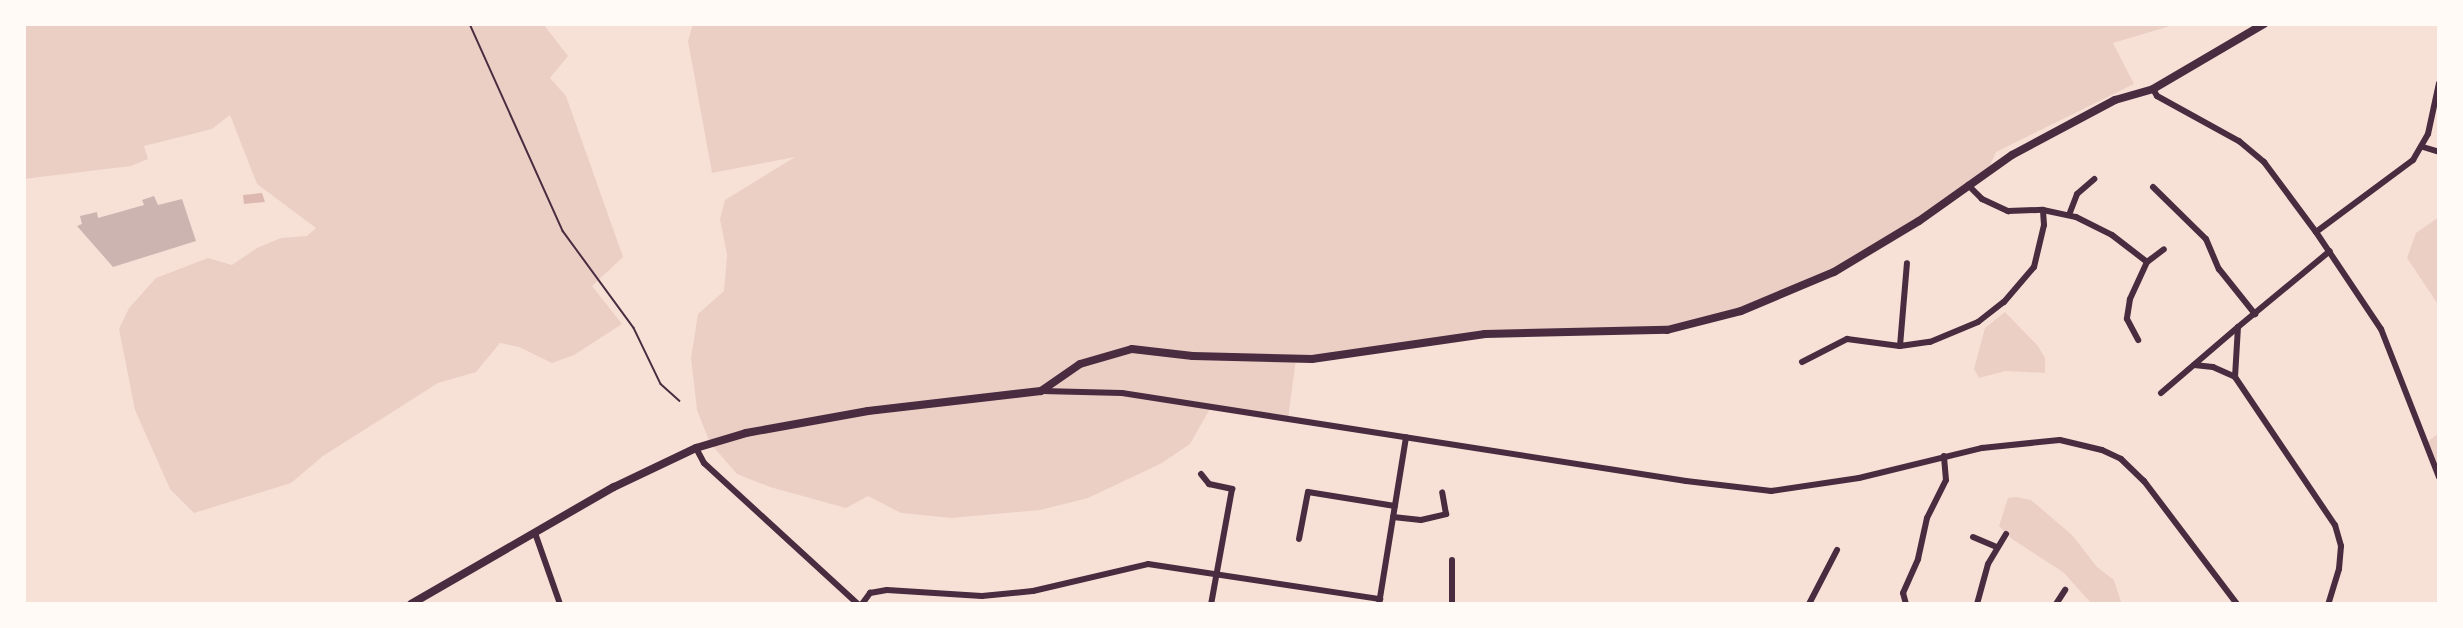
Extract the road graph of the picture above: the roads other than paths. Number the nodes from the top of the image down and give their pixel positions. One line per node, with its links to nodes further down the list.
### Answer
1 (2264, 24): 3 (street)
2 (2439, 83): 4 (street)
3 (2153, 89): 7 (street); 11 (street)
4 (2423, 147): 5 (street); 11 (street)
5 (2439, 152)
6 (2094, 179): 10 (street)
7 (1968, 185): 9 (street); 23 (street)
8 (2153, 187): 16 (street)
9 (2043, 210): 10 (street); 19 (street)
10 (2069, 215): 14 (street)
11 (2316, 232): 13 (street)
12 (2164, 249): 14 (street)
13 (2330, 251): 16 (street); 29 (street)
14 (2147, 262): 18 (street)
15 (1907, 263): 19 (street)
16 (2255, 314): 17 (street)
17 (2238, 327): 21 (street); 22 (street)
18 (2138, 340)
19 (1900, 346): 20 (street)
20 (1802, 362)
21 (2194, 365): 22 (street); 24 (street)
22 (2235, 377): 53 (street)
23 (1041, 391): 25 (street); 26 (street)
24 (2161, 393)
25 (1406, 437): 27 (street); 31 (street)
26 (696, 448): 33 (street); 45 (street)
27 (1944, 456): 49 (street); 52 (street)
28 (1201, 474): 40 (street)
29 (2439, 477)
30 (1442, 492): 32 (street)
31 (1395, 506): 32 (street); 36 (street)
32 (1393, 517): 42 (street)
33 (535, 533): 43 (street); 44 (street)
34 (2006, 534): 37 (street)
35 (1973, 537): 37 (street)
36 (1299, 539)
37 (1996, 547): 50 (street)
38 (1837, 550): 48 (street)
39 (1452, 560): 47 (street)
40 (1217, 573): 42 (street); 45 (street); 46 (street)
41 (2065, 590): 51 (street)
42 (1380, 601)
43 (411, 604)
44 (560, 604)
45 (860, 604)
46 (1210, 604)
47 (1452, 604)
48 (1809, 604)
49 (1906, 604)
50 (1977, 604)
51 (2056, 604)
52 (2237, 604)
53 (2328, 604)

